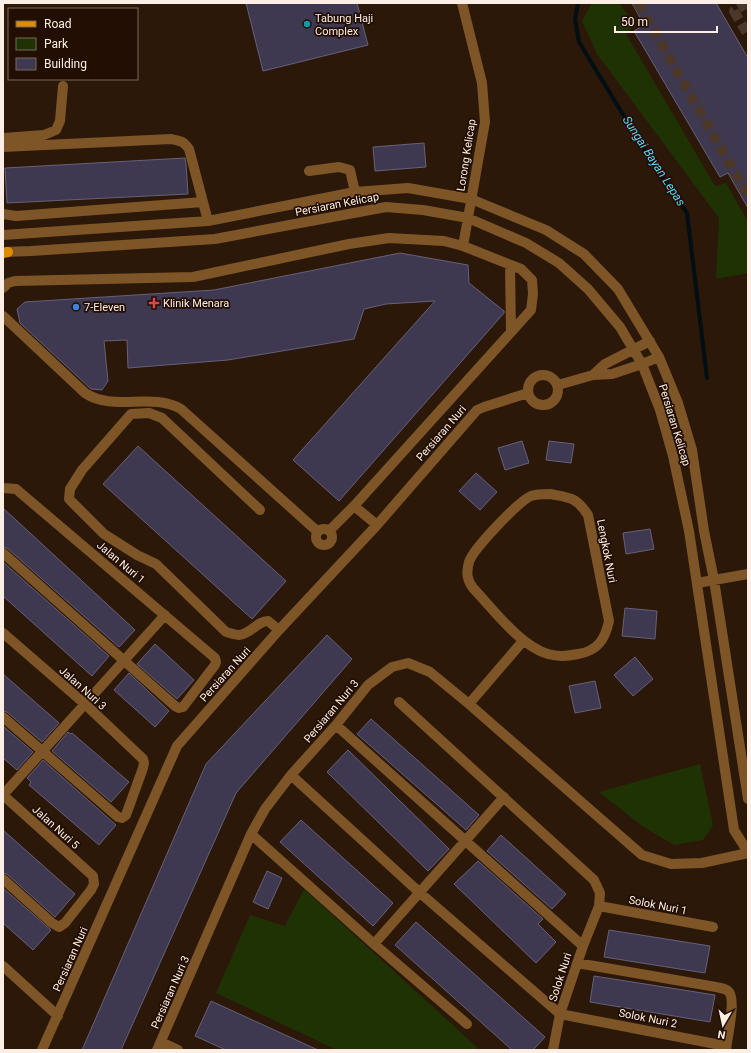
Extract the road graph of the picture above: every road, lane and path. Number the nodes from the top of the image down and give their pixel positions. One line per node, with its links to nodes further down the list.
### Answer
1 (462, 3): 7 (street, Lorong Kelicap)
2 (63, 86): 3 (street)
3 (3, 138)
4 (3, 148): 8 (street)
5 (309, 171): 6 (street)
6 (355, 192): 7 (street, Persiaran Kelicap); 11 (street, Persiaran Kelicap)
7 (472, 199): 10 (street, Lorong Kelicap); 19 (street, Persiaran Kelicap)
8 (203, 202): 9 (street); 11 (street)
9 (3, 214)
10 (468, 218): 13 (street, Lorong Kelicap); 14 (street, Persiaran Kelicap); 20 (street, Persiaran Kelicap)
11 (208, 221): 12 (street, Persiaran Kelicap)
12 (3, 235)
13 (463, 246): 15 (street); 16 (street)
14 (5, 252)
15 (510, 265): 18 (street); 18 (street)
16 (3, 288)
17 (3, 316): 31 (street)
18 (511, 332): 27 (street)
19 (650, 341): 20 (street); 21 (street, Persiaran Kelicap)
20 (633, 350): 22 (street, Persiaran Kelicap); 23 (street)
21 (659, 357): 22 (street); 34 (street, Persiaran Kelicap)
22 (642, 364): 23 (street); 35 (street, Persiaran Kelicap)
23 (593, 375): 24 (street)
24 (558, 385): 25 (street); 25 (street)
25 (528, 393): 29 (street, Persiaran Nuri)
26 (4, 487): 36 (street, Jalan Nuri 1)
27 (354, 506): 29 (street); 30 (street)
28 (260, 510): 37 (street)
29 (377, 525): 37 (street, Persiaran Nuri)
30 (329, 531): 31 (street); 31 (street)
31 (318, 532)
32 (3, 553): 40 (street)
33 (748, 574): 34 (street)
34 (714, 580): 35 (street); 50 (street, Persiaran Kelicap)
35 (697, 583): 53 (street, Persiaran Kelicap)
36 (165, 615): 40 (street); 40 (street, Jalan Nuri 1)
37 (279, 630): 63 (street, Persiaran Nuri)
38 (3, 633): 42 (street, Jalan Nuri 3)
39 (524, 641): 39 (street, Lengkok Nuri); 43 (street)
40 (124, 660): 42 (street)
41 (400, 702): 49 (street, Solok Nuri)
42 (85, 704): 46 (street); 46 (street, Jalan Nuri 3)
43 (469, 704): 45 (street, Persiaran Nuri 3); 53 (street, Persiaran Nuri 3)
44 (3, 717): 46 (street)
45 (336, 725): 47 (street, Persiaran Nuri 3); 52 (street)
46 (43, 751): 48 (street)
47 (292, 775): 51 (street, Persiaran Nuri 3); 55 (street, Solok Nuri)
48 (3, 795): 54 (street, Jalan Nuri 5)
49 (504, 797): 52 (street); 56 (street, Solok Nuri)
50 (748, 799)
51 (251, 834): 58 (street); 65 (street, Persiaran Nuri 3)
52 (465, 841): 55 (street); 59 (street)
53 (748, 853)
54 (3, 879)
55 (419, 892): 58 (street); 62 (street, Solok Nuri)
56 (599, 906): 57 (street, Solok Nuri 1); 59 (street, Solok Nuri)
57 (713, 927)
58 (374, 944): 64 (street)
59 (582, 946): 60 (street, Solok Nuri)
60 (577, 963): 62 (street, Solok Nuri); 66 (street)
61 (3, 966): 63 (street)
62 (560, 1014): 66 (street, Solok Nuri 2); 69 (street)
63 (58, 1016): 67 (street, Persiaran Nuri)
64 (467, 1024)
65 (159, 1046): 68 (street)
66 (726, 1048)
67 (42, 1050)
68 (178, 1050)
69 (552, 1050)

